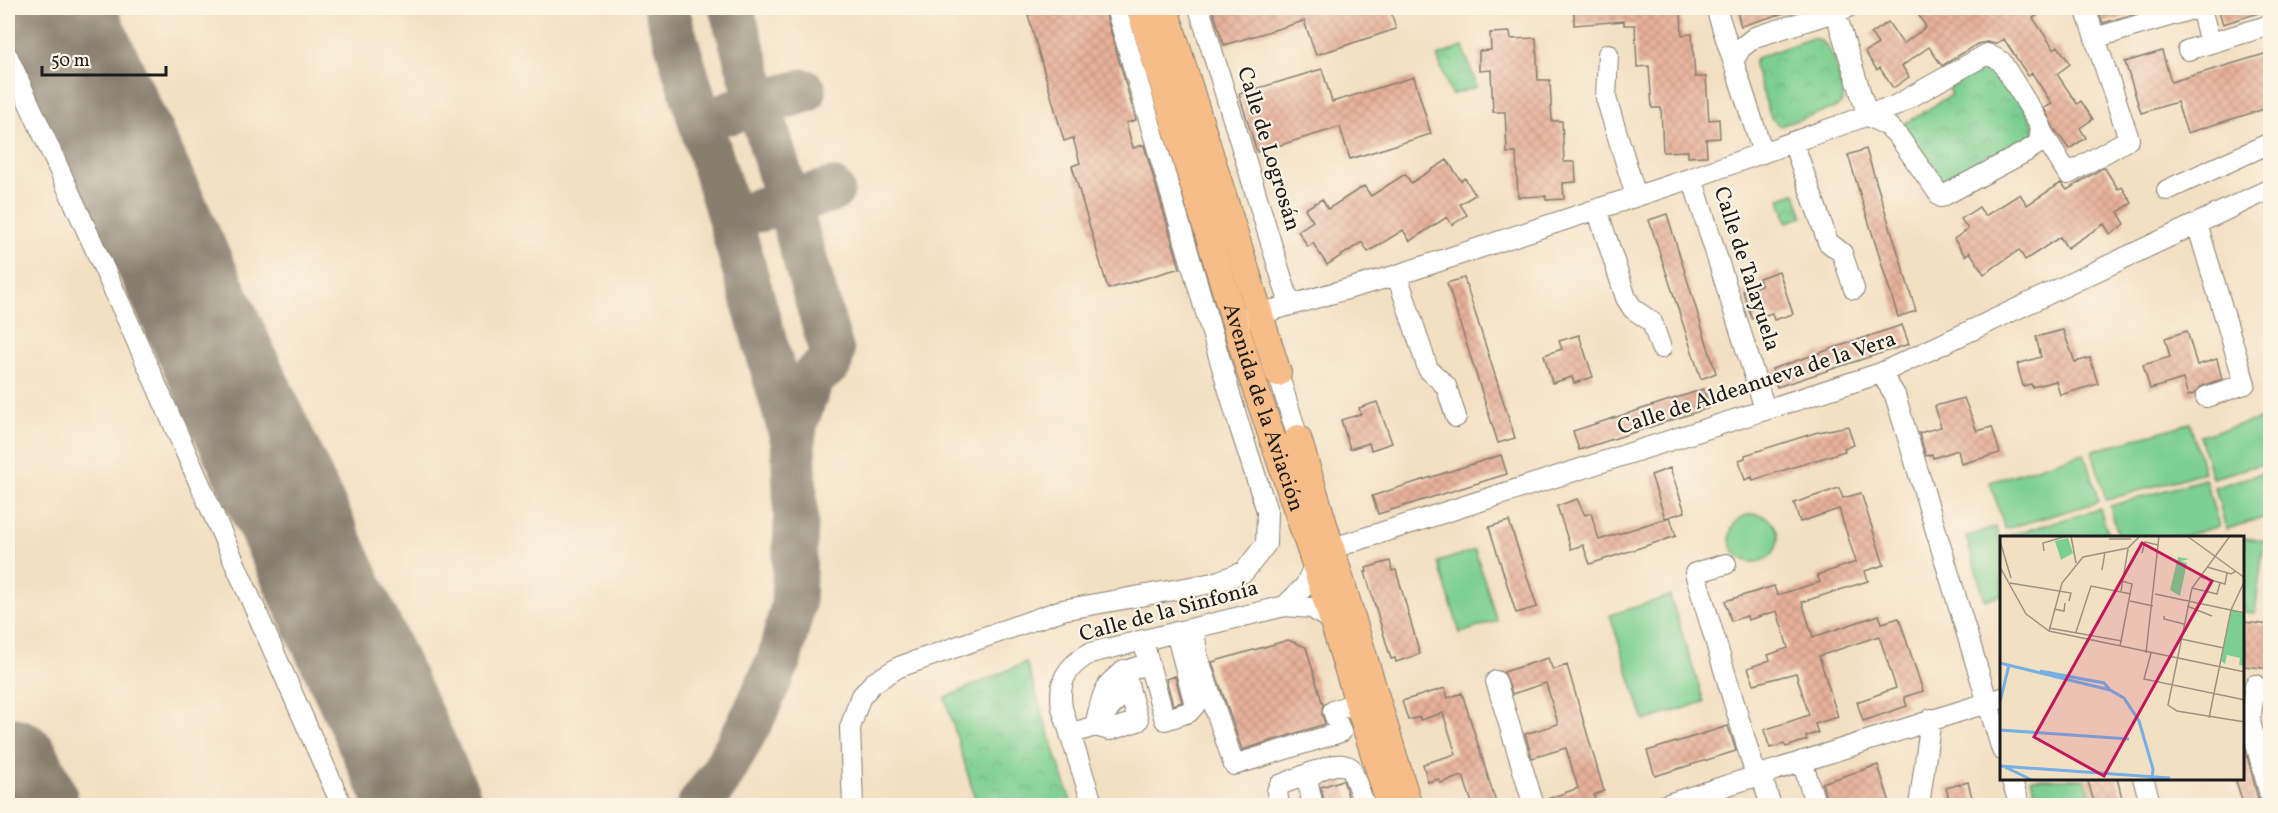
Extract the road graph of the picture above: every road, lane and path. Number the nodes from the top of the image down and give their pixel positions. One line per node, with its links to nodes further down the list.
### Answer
1 (1116, 8): 67 (street)
2 (1140, 8): 34 (main road, Avenida de la Aviación)
3 (1165, 8): 33 (main road, Avenida de la Aviación)
4 (1199, 8): 32 (street, Calle de Logrosán)
5 (1716, 8): 16 (street)
6 (2085, 8): 11 (street)
7 (2196, 8): 11 (street)
8 (2201, 8): 12 (street)
9 (1841, 9): 16 (street); 18 (street)
10 (2271, 25): 12 (street)
11 (2095, 38): 19 (street)
12 (2211, 43): 13 (street)
13 (2188, 50)
14 (1608, 54): 27 (street)
15 (8, 57): 66 (street)
16 (1733, 61): 22 (street)
17 (1946, 89): 18 (street)
18 (1871, 116): 19 (street); 19 (street); 20 (street); 23 (street)
19 (2042, 132)
20 (1793, 142): 22 (street); 31 (street)
21 (2271, 143): 26 (street)
22 (1763, 153): 24 (street)
23 (1989, 162)
24 (1692, 178): 27 (street); 39 (street, Calle de Talayuela)
25 (2271, 189): 29 (street, Calle de Aldeanueva de la Vera)
26 (2167, 190)
27 (1636, 196): 28 (street)
28 (1597, 209): 30 (street); 35 (street)
29 (2198, 224): 37 (street, Calle de Aldeanueva de la Vera); 38 (street)
30 (1397, 275): 32 (street); 40 (street)
31 (1854, 289)
32 (1290, 305): 33 (street)
33 (1261, 313): 34 (street); 36 (main road, Avenida de la Aviación)
34 (1234, 321): 42 (main road, Avenida de la Aviación)
35 (1661, 348)
36 (1278, 373): 41 (street, Avenida de la Aviación)
37 (1881, 374): 39 (street, Calle de Aldeanueva de la Vera); 54 (street)
38 (2206, 397)
39 (1765, 408): 42 (street, Calle de Aldeanueva de la Vera)
40 (1456, 417)
41 (1298, 438): 42 (main road, Avenida de la Aviación)
42 (1322, 556): 44 (street, Calle de la Sinfonía); 45 (main road, Avenida de la Aviación); 73 (main road, Avenida de la Aviación)
43 (1726, 564): 62 (street)
44 (1285, 606): 45 (street, Calle de la Sinfonía); 46 (street, Calle de la Sinfonía)
45 (1333, 622): 55 (main road, Avenida de la Aviación)
46 (1185, 630): 47 (street, Calle de la Sinfonía); 52 (street); 55 (street)
47 (1143, 640): 48 (street); 58 (street, Calle de la Sinfonía)
48 (1149, 664): 49 (street); 53 (street)
49 (1126, 678): 57 (street); 57 (street)
50 (1496, 681): 74 (street)
51 (2256, 685): 65 (street)
52 (1191, 689): 53 (street); 53 (street)
53 (1159, 699)
54 (1994, 700): 56 (street); 59 (street)
55 (1358, 702): 72 (main road, Avenida de la Aviación)
56 (1931, 719): 60 (street); 78 (street)
57 (1095, 726): 58 (street)
58 (1070, 734): 68 (street, Calle de la Sinfonía)
59 (2000, 738)
60 (1802, 761): 62 (street); 77 (street)
61 (1315, 771): 69 (street); 70 (street); 71 (street)
62 (1759, 775): 75 (street); 76 (street)
63 (2012, 780): 79 (street)
64 (2144, 780): 80 (street)
65 (2271, 795)
66 (342, 806)
67 (854, 806)
68 (1093, 806)
69 (1279, 806)
70 (1313, 806)
71 (1365, 806)
72 (1390, 806)
73 (1409, 806)
74 (1534, 806)
75 (1662, 806)
76 (1771, 806)
77 (1816, 806)
78 (1919, 806)
79 (2020, 806)
80 (2151, 806)

